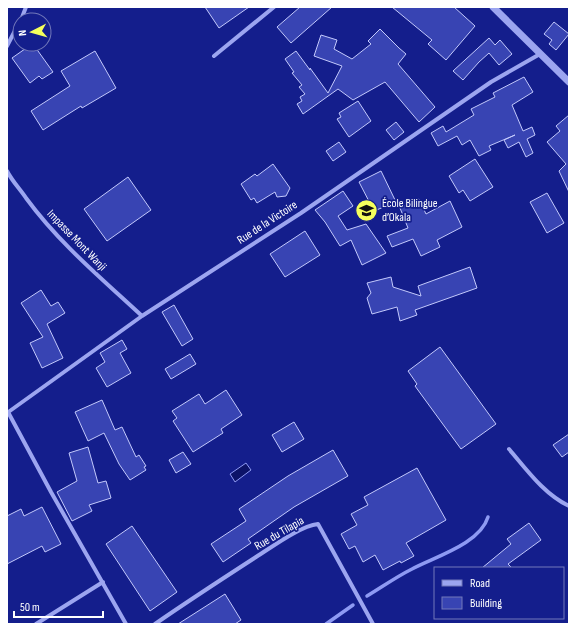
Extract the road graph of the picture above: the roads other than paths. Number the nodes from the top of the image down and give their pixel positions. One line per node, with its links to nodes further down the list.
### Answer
1 (274, 7): 6 (street)
2 (493, 7): 5 (street)
3 (12, 36): 4 (street)
4 (7, 46)
5 (540, 54): 7 (street); 9 (street, Rue de la Victoire)
6 (214, 56)
7 (569, 82)
8 (7, 171): 9 (street, Impasse Mont Wanji)
9 (142, 316): 10 (street, Rue de la Victoire)
10 (8, 413): 13 (street)
11 (509, 449): 12 (street)
12 (569, 506)
13 (103, 582): 14 (street); 15 (street)
14 (36, 624)
15 (126, 624)
16 (155, 624): 17 (street, Rue du Tilapia)
17 (373, 624)

